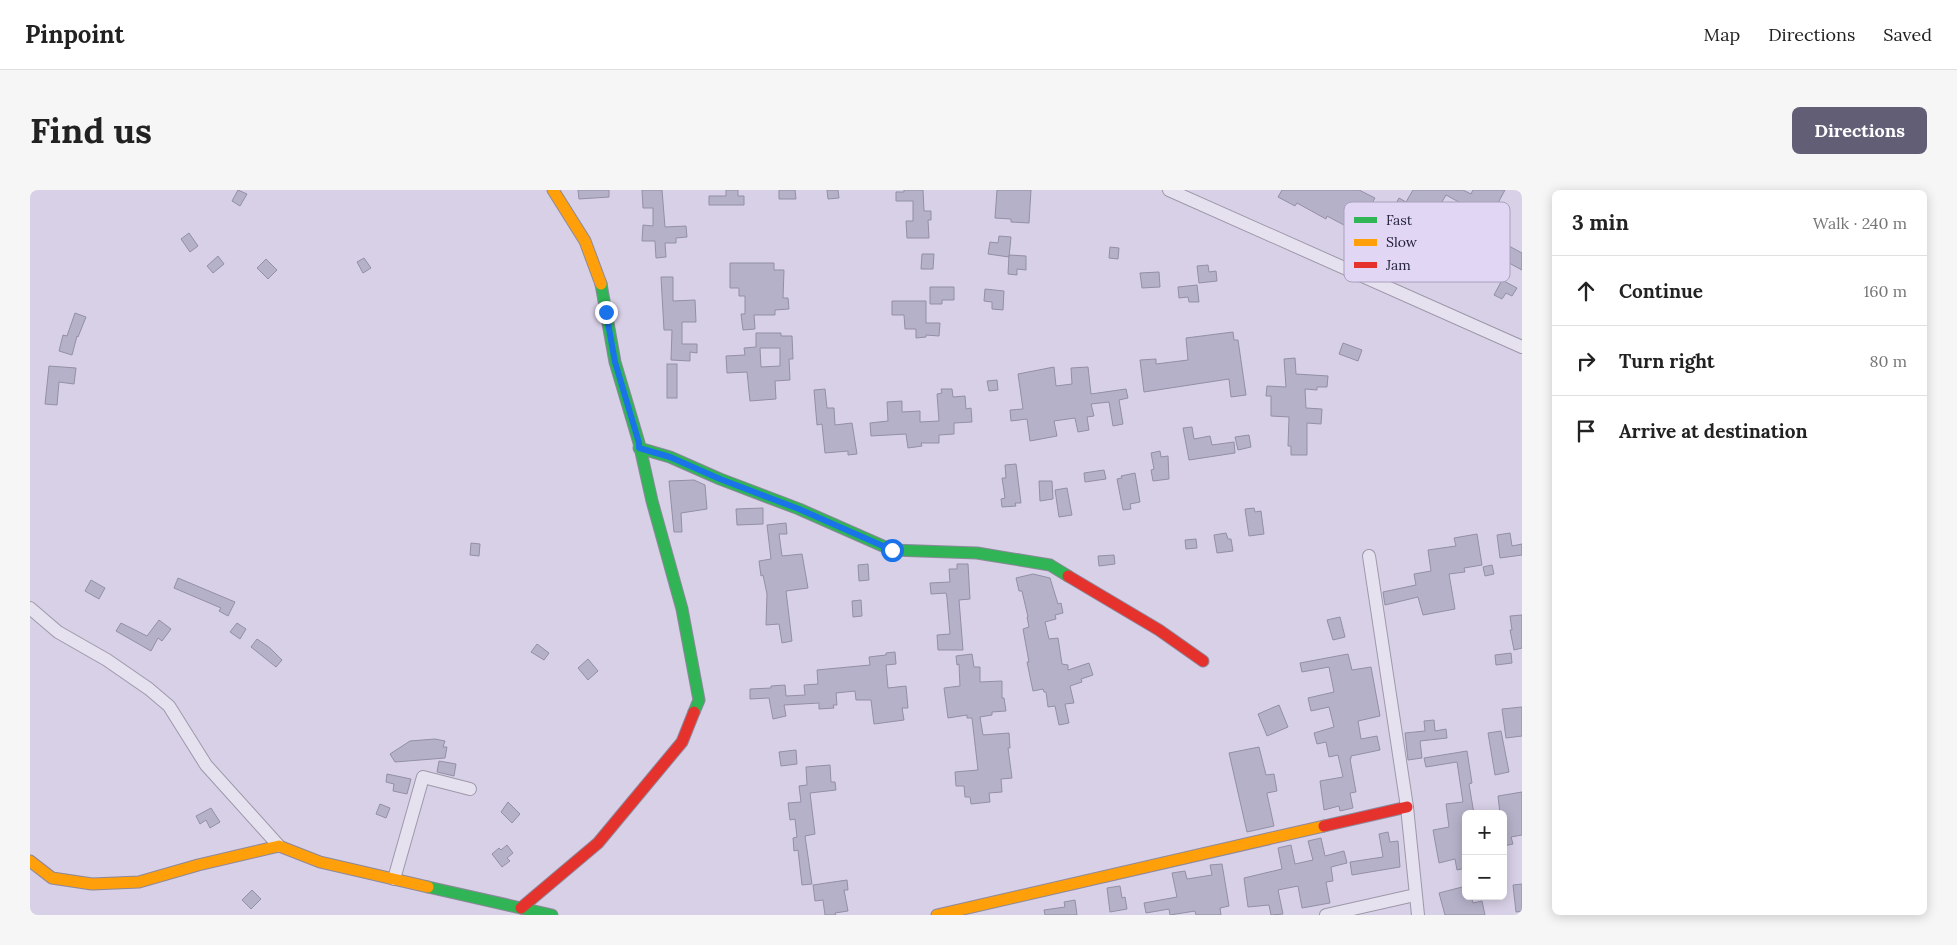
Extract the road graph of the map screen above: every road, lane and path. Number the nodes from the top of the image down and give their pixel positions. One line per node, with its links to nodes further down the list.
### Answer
1 (554, 190): 6 (street)
2 (1169, 190): 3 (street)
3 (1344, 268)
4 (1376, 282): 5 (street)
5 (1522, 347)
6 (639, 448): 9 (street); 16 (street)
7 (1368, 556): 11 (street)
8 (30, 608): 12 (street)
9 (1203, 661)
10 (470, 789): 14 (street)
11 (1407, 807): 15 (street); 18 (street)
12 (278, 846): 13 (street); 14 (street)
13 (30, 861)
14 (394, 880): 16 (street)
15 (1415, 895): 19 (street); 20 (street)
16 (521, 908): 17 (street)
17 (552, 915)
18 (937, 915)
19 (1326, 915)
20 (1418, 915)

